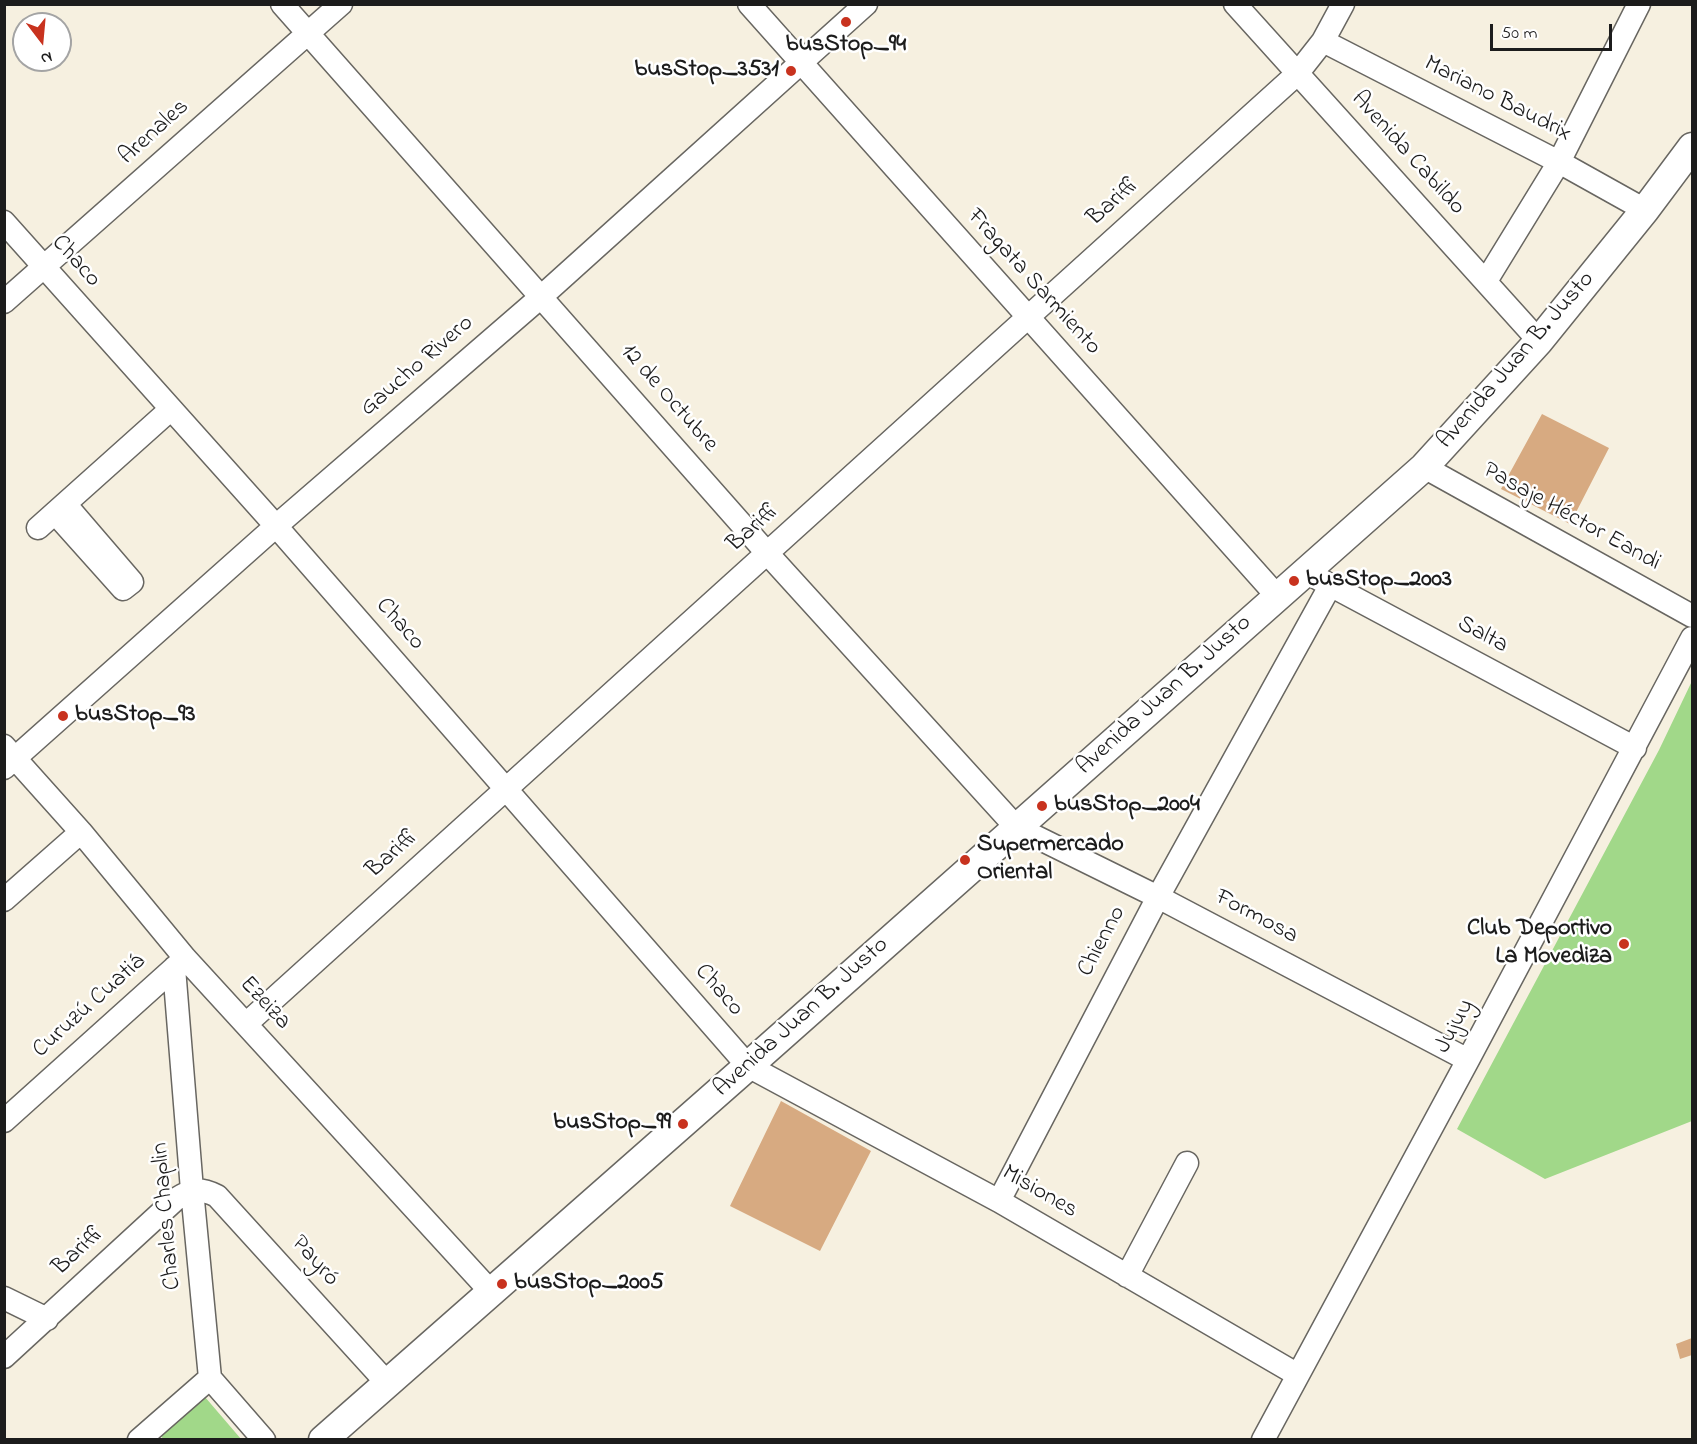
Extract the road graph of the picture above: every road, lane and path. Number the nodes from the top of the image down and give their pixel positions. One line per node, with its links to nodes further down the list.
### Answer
1 (282, 4): 8 (street, 12 de Octubre)
2 (341, 4): 8 (street, Arenales)
3 (749, 4): 10 (street, Fragata Sarmiento)
4 (866, 4): 10 (street, Gaucho Rivero)
5 (1235, 4): 11 (street, Avenida Cabildo)
6 (1343, 4): 9 (street, Bariffi)
7 (1639, 4): 13 (street)
8 (308, 33): 16 (street, Arenales); 18 (street, 12 de Octubre)
9 (1323, 41): 11 (street, Bariffi); 13 (street, Mariano Baudrix)
10 (801, 62): 18 (street, Gaucho Rivero); 20 (street, Fragata Sarmiento)
11 (1297, 74): 17 (street, Avenida Cabildo); 20 (street, Bariffi)
12 (1692, 147): 14 (main road, Avenida Juan B. Justo)
13 (1559, 162): 14 (street, Mariano Baudrix); 17 (street)
14 (1645, 210): 21 (main road, Avenida Juan B. Justo)
15 (4, 222): 16 (street, Chaco)
16 (44, 267): 19 (street, Arenales); 22 (street, Chaco)
17 (1486, 281): 21 (street, Avenida Cabildo)
18 (542, 296): 25 (street, Gaucho Rivero); 26 (street, 12 de Octubre)
19 (4, 302)
20 (1027, 318): 26 (street, Bariffi); 29 (street, Fragata Sarmiento)
21 (1539, 340): 23 (main road, Avenida Juan B. Justo)
22 (171, 409): 24 (street); 25 (street, Chaco)
23 (1424, 467): 27 (main road, Avenida Juan B. Justo); 30 (street, Pasaje Héctor Eandi)
24 (53, 515)
25 (276, 526): 33 (street, Gaucho Rivero); 34 (street, Chaco)
26 (767, 553): 34 (street, Bariffi); 35 (street, 12 de Octubre)
27 (1305, 571): 28 (street, Salta); 29 (main road, Avenida Juan B. Justo)
28 (1330, 586): 32 (street, Salta); 37 (street, Chienno)
29 (1277, 596): 35 (main road, Avenida Juan B. Justo)
30 (1692, 616)
31 (1692, 638): 32 (street, Jujuy)
32 (1635, 748): 41 (street, Jujuy)
33 (8, 758): 36 (street, Ezeiza)
34 (506, 789): 40 (street, Bariffi); 42 (street, Chaco)
35 (1016, 827): 37 (street, Formosa); 42 (main road, Avenida Juan B. Justo)
36 (81, 832): 38 (street); 39 (street, Ezeiza)
37 (1158, 897): 41 (street, Formosa); 46 (street, Chienno)
38 (4, 900)
39 (179, 963): 40 (street, Ezeiza); 43 (street, Curuzú Cuatiá); 45 (street, Charles Chaplin)
40 (246, 1024): 48 (street, Ezeiza)
41 (1468, 1060): 52 (street, Jujuy)
42 (748, 1066): 46 (street, Misiones); 48 (main road, Avenida Juan B. Justo)
43 (4, 1120)
44 (1187, 1163): 47 (street)
45 (192, 1190): 50 (street, Bariffi); 53 (street, Charles Chaplin); 54 (street, Payró)
46 (999, 1201): 47 (street, Misiones)
47 (1127, 1276): 52 (street, Misiones)
48 (492, 1293): 54 (main road, Avenida Juan B. Justo)
49 (4, 1298): 50 (street)
50 (46, 1319): 51 (street, Bariffi)
51 (4, 1357)
52 (1298, 1375): 58 (street, Jujuy)
53 (210, 1378): 55 (street); 56 (street)
54 (388, 1384): 57 (main road, Avenida Juan B. Justo)
55 (139, 1440)
56 (264, 1440)
57 (324, 1440)
58 (1263, 1440)

